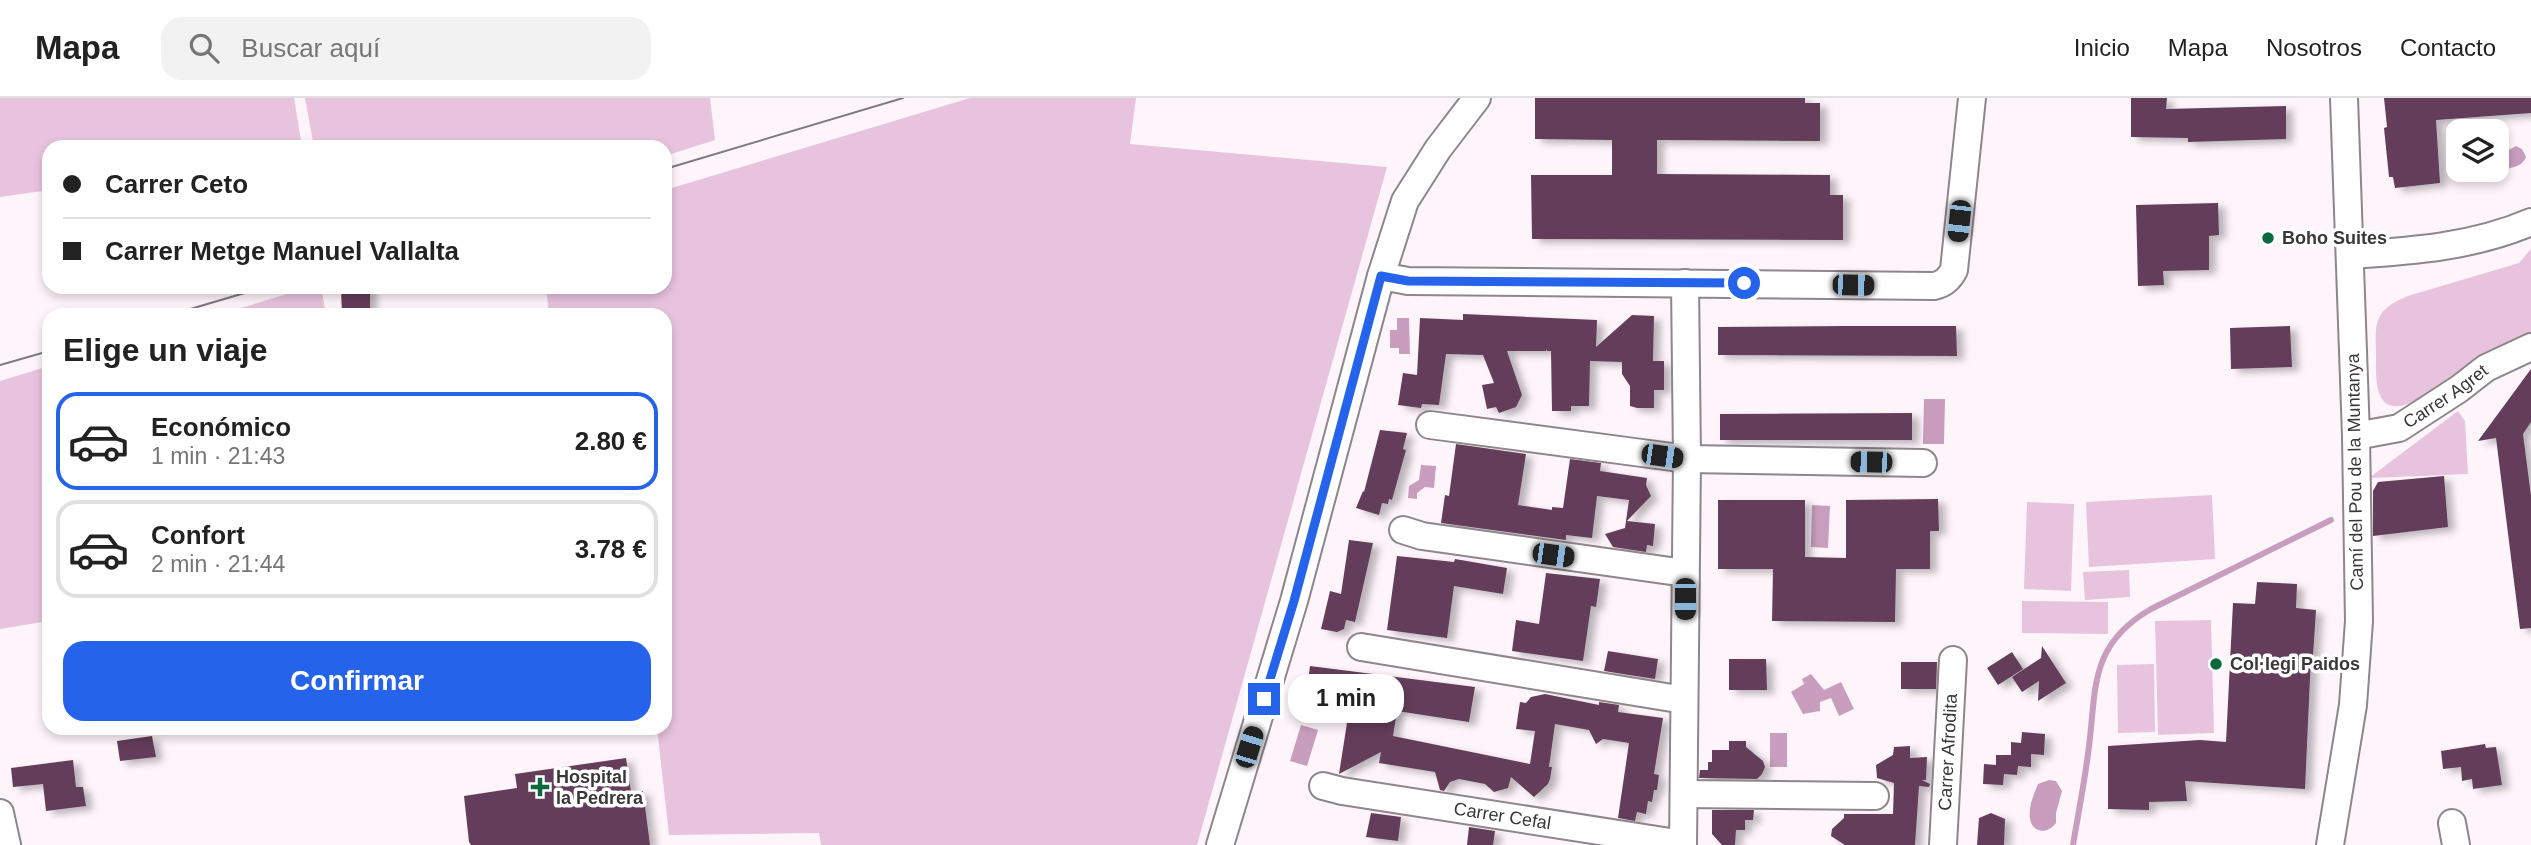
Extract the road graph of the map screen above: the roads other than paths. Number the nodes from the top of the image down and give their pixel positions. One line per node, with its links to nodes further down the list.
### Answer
1 (1477, 98): 6 (street)
2 (1972, 98): 7 (street)
3 (2344, 98): 5 (street, Camí del Pou de la Muntanya)
4 (2531, 222): 5 (street)
5 (2350, 255): 10 (street, Camí del Pou de la Muntanya)
6 (1381, 276): 7 (street); 23 (street)
7 (1685, 283): 11 (street, Carrer Cefal)
8 (2531, 347): 10 (street, Carrer Agret)
9 (1430, 425): 11 (street)
10 (2356, 436): 26 (street, Camí del Pou de la Muntanya)
11 (1687, 459): 12 (street); 14 (street, Carrer Cefal)
12 (1923, 463)
13 (1403, 530): 14 (street)
14 (1685, 573): 17 (street, Carrer Cefal)
15 (1361, 648): 17 (street)
16 (1953, 660): 25 (street, Carrer Afrodita)
17 (1684, 700): 19 (street, Carrer Cefal)
18 (1323, 786): 24 (street, Carrer Cefal)
19 (1684, 794): 20 (street); 24 (street, Carrer Cefal)
20 (1875, 796)
21 (0, 813): 22 (street)
22 (7, 845)
23 (1220, 845)
24 (1683, 845)
25 (1943, 845)
26 (2330, 845)

